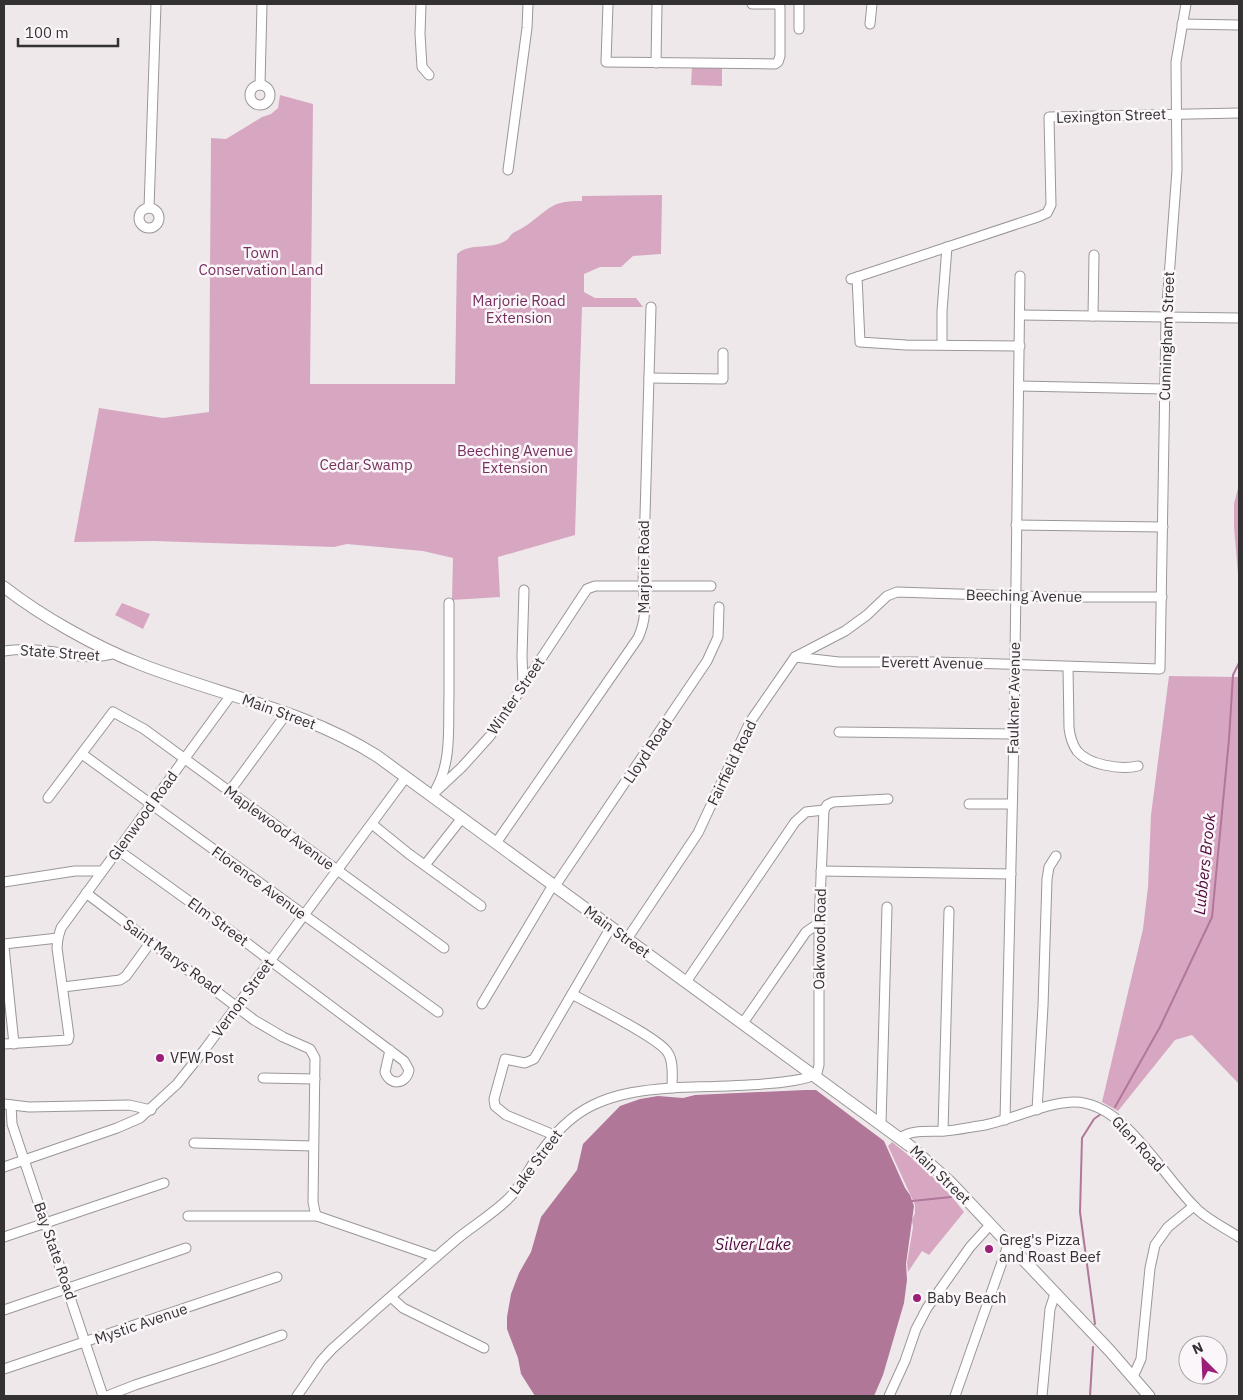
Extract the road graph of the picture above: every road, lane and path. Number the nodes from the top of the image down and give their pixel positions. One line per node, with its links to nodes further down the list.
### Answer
1 (156, 4): 21 (street)
2 (262, 4): 17 (street)
3 (421, 4): 16 (street)
4 (528, 4): 20 (street)
5 (608, 4): 15 (street)
6 (657, 4): 15 (street)
7 (752, 4): 15 (street)
8 (799, 4): 14 (street)
9 (872, 4): 11 (street)
10 (1186, 4): 12 (street, Cunningham Street)
11 (870, 24)
12 (1182, 24): 13 (street); 19 (street, Cunningham Street)
13 (1239, 25)
14 (799, 29)
15 (656, 63)
16 (429, 75)
17 (260, 85)
18 (1239, 113): 19 (street, Lexington Street)
19 (1177, 114): 22 (street, Lexington Street); 28 (street, Cunningham Street)
20 (508, 170)
21 (149, 208)
22 (947, 247): 30 (street); 30 (street)
23 (1094, 254): 27 (street)
24 (1020, 276): 26 (street, Faulkner Avenue)
25 (651, 306): 33 (street, Marjorie Road)
26 (1020, 315): 27 (street); 31 (street, Faulkner Avenue)
27 (1093, 316): 28 (street)
28 (1166, 318): 29 (street); 35 (street, Cunningham Street)
29 (1239, 318)
30 (942, 344): 31 (street)
31 (1020, 346): 34 (street, Faulkner Avenue)
32 (723, 354): 33 (street)
33 (649, 378): 38 (street, Marjorie Road)
34 (1019, 386): 35 (street); 36 (street, Faulkner Avenue)
35 (1164, 389): 37 (street, Cunningham Street)
36 (1016, 525): 37 (street); 42 (street, Faulkner Avenue)
37 (1163, 528): 44 (street, Cunningham Street)
38 (643, 585): 39 (street); 53 (street, Winter Street); 72 (street, Marjorie Road)
39 (711, 586)
40 (4, 588): 48 (main road, Main Street)
41 (524, 590): 53 (street)
42 (1016, 595): 43 (street, Beeching Avenue); 44 (street, Beeching Avenue); 50 (street, Faulkner Avenue)
43 (887, 596): 49 (street, Fairfield Road)
44 (1162, 597): 52 (street, Cunningham Street)
45 (449, 603): 63 (street)
46 (719, 608): 81 (street, Lloyd Road)
47 (4, 651): 48 (street, State Street)
48 (116, 654): 54 (main road, Main Street)
49 (795, 657): 50 (street, Everett Avenue); 90 (street, Fairfield Road)
50 (1014, 665): 51 (street, Everett Avenue); 57 (street, Faulkner Avenue)
51 (1068, 667): 52 (street, Everett Avenue); 60 (street)
52 (1160, 669)
53 (523, 685): 63 (street, Winter Street)
54 (231, 695): 55 (main road, Main Street); 59 (street, Glenwood Road)
55 (287, 713): 61 (main road, Main Street); 62 (street)
56 (839, 732): 57 (street)
57 (1014, 734): 67 (street, Faulkner Avenue)
58 (82, 754): 59 (street, Maplewood Avenue); 64 (street); 68 (street, Florence Avenue)
59 (184, 759): 62 (street, Maplewood Avenue); 68 (street, Glenwood Road)
60 (1138, 766)
61 (406, 777): 63 (main road, Main Street); 71 (street, Vernon Street)
62 (229, 792): 77 (street, Maplewood Avenue)
63 (432, 796): 70 (main road, Main Street)
64 (48, 798)
65 (888, 799): 69 (street)
66 (969, 804): 67 (street)
67 (1012, 804): 79 (street, Faulkner Avenue)
68 (151, 805): 73 (street, Glenwood Road); 86 (street, Florence Avenue)
69 (824, 810): 78 (street, Oakwood Road); 95 (street)
70 (462, 818): 72 (main road, Main Street); 75 (street)
71 (372, 824): 75 (street); 77 (street, Vernon Street)
72 (496, 843): 81 (main road, Main Street)
73 (118, 850): 76 (street, Glenwood Road); 94 (street, Elm Street)
74 (1056, 856): 111 (street)
75 (424, 865): 83 (street)
76 (102, 871): 80 (street); 82 (street, Glenwood Road)
77 (337, 871): 86 (street, Vernon Street); 93 (street, Maplewood Avenue)
78 (821, 871): 79 (street); 87 (street, Oakwood Road)
79 (1011, 874): 112 (street, Faulkner Avenue)
80 (4, 882)
81 (554, 886): 88 (main road, Main Street); 98 (street, Lloyd Road)
82 (86, 893): 89 (street, Glenwood Road); 91 (street, Saint Marys Road)
83 (481, 906)
84 (887, 907): 113 (street)
85 (949, 912): 114 (street)
86 (304, 916): 94 (street, Vernon Street); 100 (street, Florence Avenue)
87 (819, 923): 101 (street); 105 (street, Oakwood Road)
88 (611, 927): 90 (main road, Main Street); 97 (street)
89 (58, 938): 92 (street); 96 (street)
90 (627, 939): 95 (main road, Main Street)
91 (150, 943): 96 (street); 99 (street, Saint Marys Road)
92 (4, 946): 103 (street)
93 (444, 948)
94 (270, 961): 99 (street, Vernon Street); 104 (street, Elm Street)
95 (686, 982): 101 (main road, Main Street)
96 (63, 987): 103 (street)
97 (572, 994): 108 (street); 115 (street)
98 (482, 1004)
99 (237, 1006): 107 (street, Saint Marys Road); 110 (street, Vernon Street)
100 (438, 1012)
101 (743, 1023): 105 (main road, Main Street)
102 (4, 1044): 103 (street)
103 (14, 1044)
104 (390, 1050)
105 (814, 1076): 108 (street, Lake Street); 113 (main road, Main Street)
106 (264, 1078): 107 (street)
107 (315, 1078): 118 (street)
108 (672, 1088): 115 (street, Lake Street)
109 (7, 1104): 110 (street); 119 (street, Bay State Road)
110 (151, 1110): 119 (street, Vernon Street)
111 (1036, 1110): 112 (street, Glen Road); 122 (street, Glen Road)
112 (1005, 1120): 114 (street, Glen Road)
113 (881, 1124): 116 (main road, Main Street)
114 (943, 1131): 116 (street, Glen Road)
115 (554, 1135): 131 (street, Lake Street)
116 (900, 1138): 126 (main road, Main Street)
117 (194, 1143): 118 (street)
118 (313, 1146): 124 (street)
119 (24, 1160): 120 (street, Vernon Street); 125 (street, Bay State Road)
120 (4, 1166)
121 (164, 1183): 125 (street)
122 (1194, 1206): 128 (street, Glen Road); 141 (street)
123 (188, 1216): 124 (street)
124 (317, 1216): 131 (street)
125 (45, 1223): 127 (street); 133 (street, Bay State Road)
126 (990, 1226): 129 (main road, Main Street); 144 (street)
127 (4, 1237)
128 (1239, 1237)
129 (1008, 1245): 134 (main road, Main Street); 145 (street)
130 (186, 1248): 133 (street)
131 (436, 1257): 135 (street, Lake Street)
132 (277, 1277): 138 (street, Mystic Avenue)
133 (67, 1289): 136 (street); 138 (street, Bay State Road)
134 (1055, 1294): 141 (main road, Main Street); 146 (street)
135 (391, 1297): 139 (street); 143 (street, Lake Street)
136 (4, 1310)
137 (282, 1335): 142 (street)
138 (86, 1342): 140 (street, Mystic Avenue); 142 (street, Bay State Road)
139 (484, 1348)
140 (4, 1369)
141 (1132, 1377): 147 (main road, Main Street)
142 (105, 1396)
143 (298, 1396)
144 (889, 1396)
145 (955, 1396)
146 (1042, 1396)
147 (1149, 1396)

